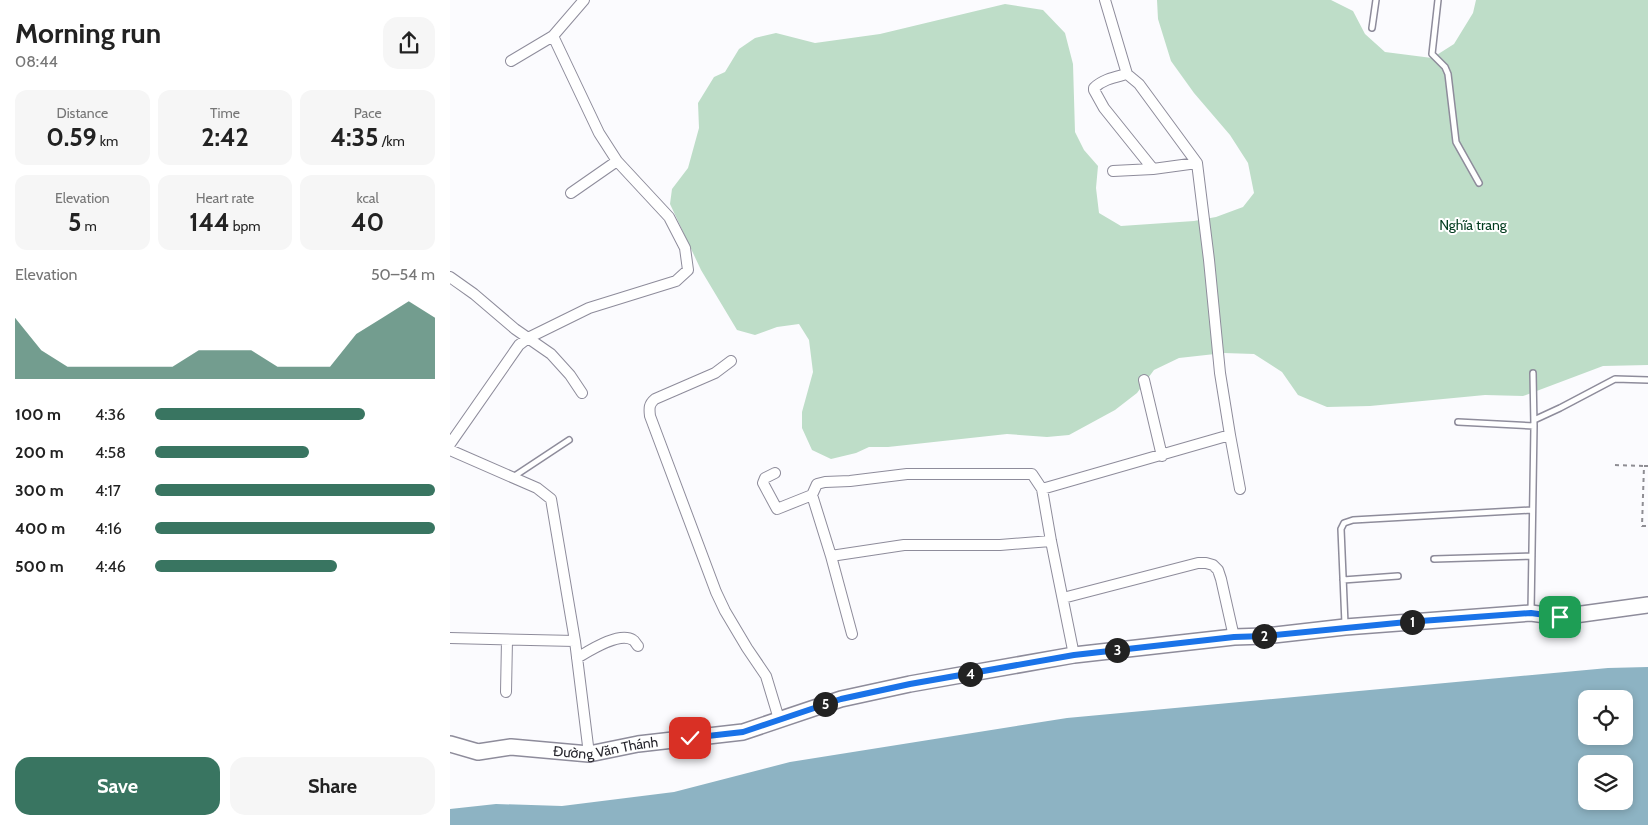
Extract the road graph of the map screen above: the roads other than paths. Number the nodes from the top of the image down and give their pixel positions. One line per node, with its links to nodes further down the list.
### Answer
1 (584, 0): 6 (street)
2 (1105, 0): 8 (street)
3 (1376, 0): 5 (lane)
4 (1438, 0): 13 (lane)
5 (1372, 28)
6 (553, 36): 7 (street); 9 (street)
7 (512, 61)
8 (1127, 74): 10 (street); 11 (street)
9 (617, 161): 14 (street); 16 (street)
10 (1197, 164): 11 (street); 25 (street)
11 (1153, 169): 12 (street)
12 (1112, 171)
13 (1479, 183)
14 (571, 194)
15 (450, 277): 16 (street)
16 (528, 338): 21 (street); 27 (street)
17 (731, 361): 55 (street)
18 (1533, 373): 22 (lane)
19 (1144, 380): 29 (street)
20 (1648, 380): 22 (lane)
21 (582, 393)
22 (1534, 420): 24 (lane)
23 (1458, 422): 24 (lane)
24 (1534, 426): 35 (lane)
25 (1230, 435): 29 (street); 33 (street)
26 (569, 440): 31 (lane)
27 (450, 444)
28 (450, 450): 31 (street)
29 (1162, 456): 32 (street)
30 (775, 473): 34 (street)
31 (513, 478): 50 (street)
32 (1042, 488): 34 (street); 36 (street)
33 (1240, 489)
34 (812, 494): 37 (street)
35 (1532, 510): 38 (lane); 41 (lane)
36 (1051, 541): 37 (street); 42 (street)
37 (831, 556): 46 (street)
38 (1532, 556): 39 (lane); 44 (lane)
39 (1434, 559)
40 (1398, 576): 41 (lane)
41 (1343, 580): 45 (lane)
42 (1063, 598): 47 (street); 52 (street)
43 (1648, 605): 44 (main road, Đường Văn Thánh)
44 (1531, 613): 45 (main road, Đường Văn Thánh)
45 (1345, 627): 47 (main road, Đường Văn Thánh)
46 (852, 634)
47 (1234, 637): 52 (main road, Đường Văn Thánh)
48 (450, 638): 49 (street)
49 (507, 640): 50 (street); 54 (street)
50 (575, 641): 53 (street)
51 (638, 646): 53 (street)
52 (1074, 655): 55 (main road, Đường Văn Thánh)
53 (577, 658): 57 (street)
54 (506, 692)
55 (779, 719): 57 (main road, Đường Văn Thánh)
56 (450, 744): 57 (main road, Đường Văn Thánh)
57 (589, 754)

